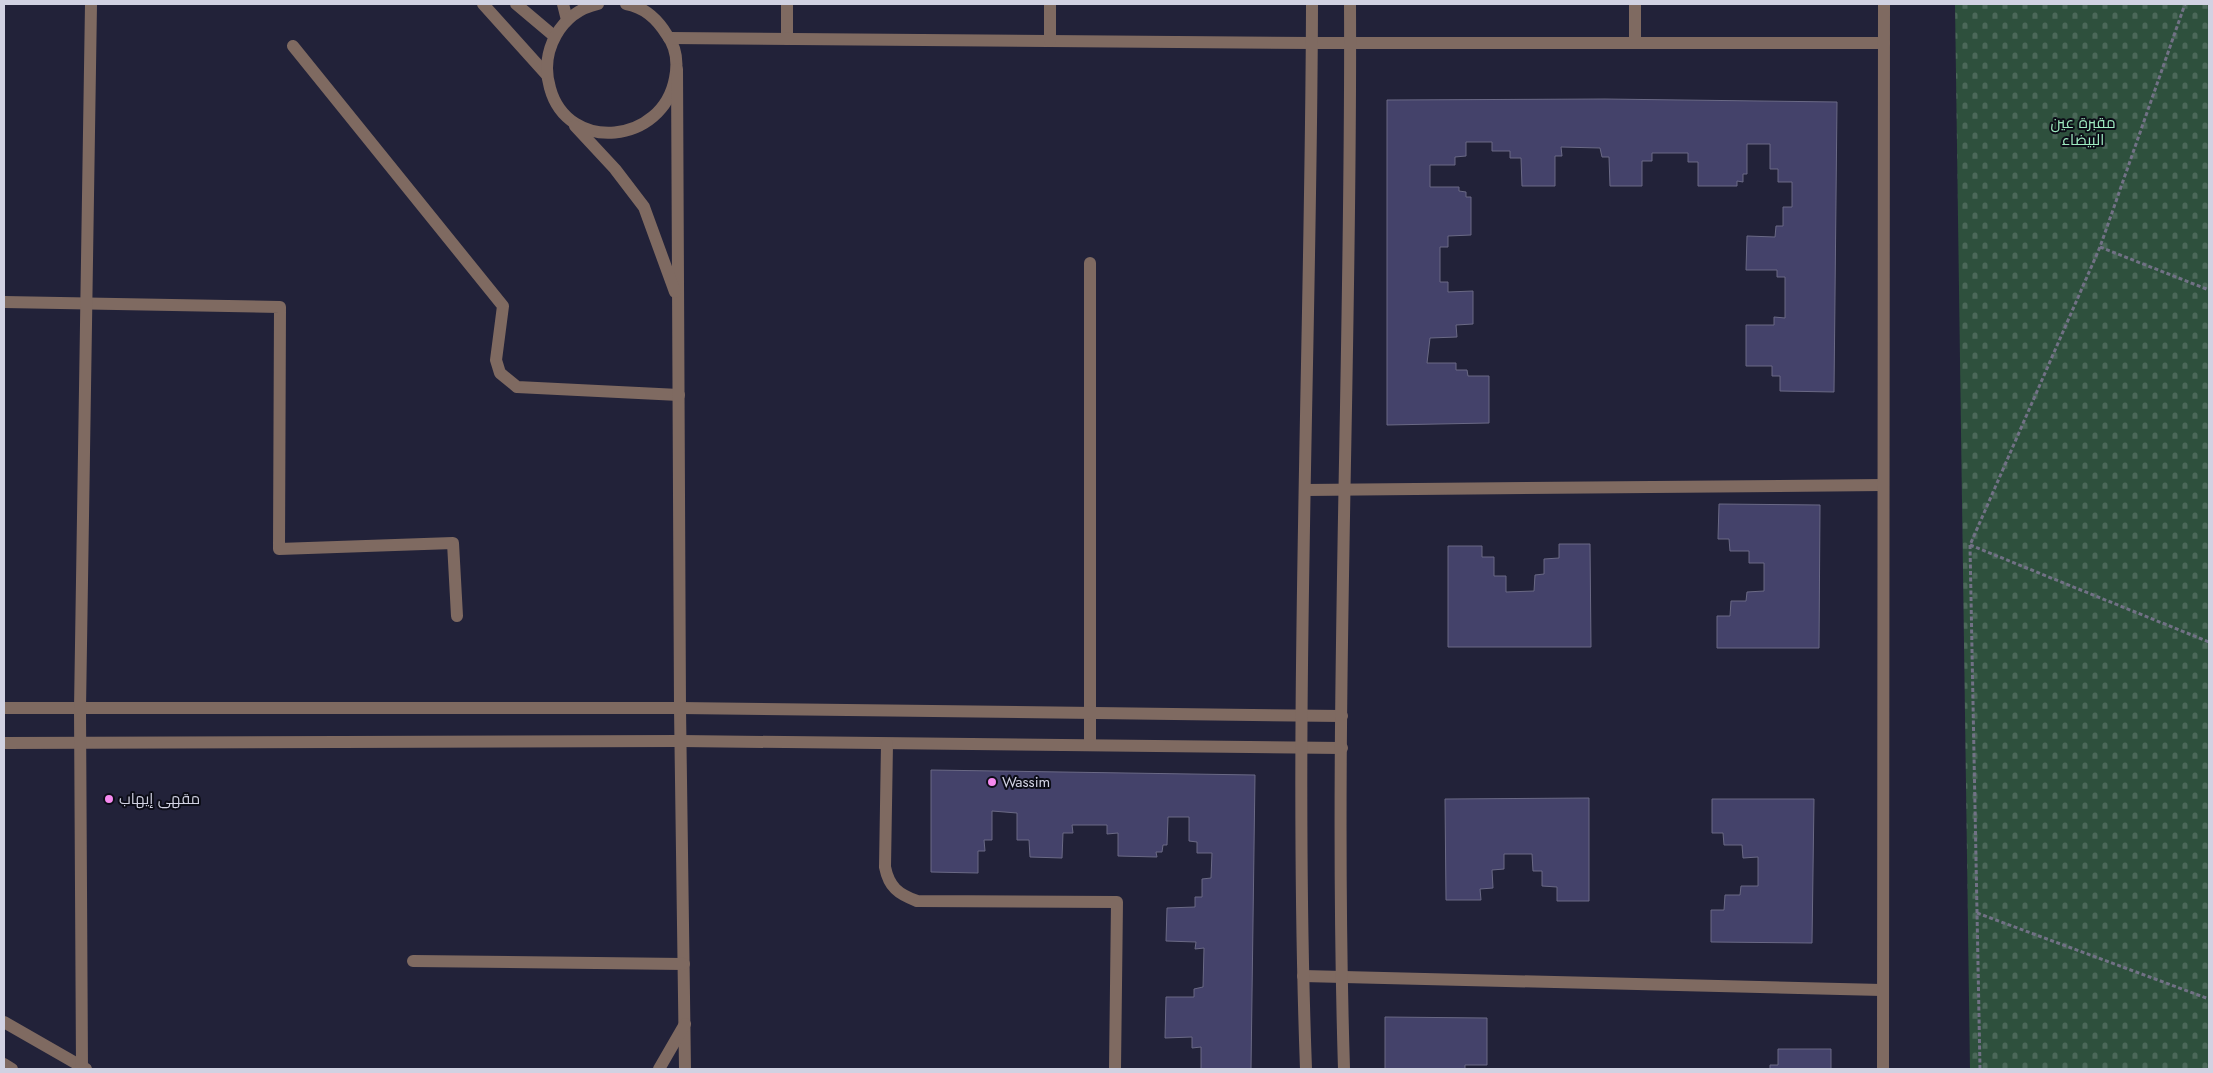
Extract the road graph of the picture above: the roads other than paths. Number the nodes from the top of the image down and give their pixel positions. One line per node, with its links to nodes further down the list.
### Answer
1 (91, 4): 30 (street)
2 (483, 4): 25 (street)
3 (516, 4): 15 (street)
4 (563, 4): 14 (street)
5 (598, 4): 14 (street)
6 (629, 4): 13 (street)
7 (787, 4): 17 (street)
8 (1050, 4): 18 (street)
9 (1312, 4): 19 (street)
10 (1350, 4): 20 (street)
11 (1635, 4): 21 (street)
12 (1884, 4): 22 (street)
13 (651, 9): 16 (street)
14 (566, 20): 15 (street)
15 (554, 36): 25 (street)
16 (669, 38): 17 (street); 24 (street)
17 (787, 39): 18 (street)
18 (1050, 41): 19 (street)
19 (1312, 43): 20 (street); 34 (street)
20 (1350, 43): 21 (street); 33 (street)
21 (1635, 43): 22 (street)
22 (1884, 43): 32 (street)
23 (294, 46): 31 (street)
24 (677, 69): 26 (street); 29 (street)
25 (546, 74): 26 (street)
26 (565, 115): 29 (street)
27 (1090, 263): 39 (street)
28 (4, 302): 30 (street)
29 (678, 302): 31 (street)
30 (85, 303): 35 (street); 38 (street)
31 (679, 395): 37 (street)
32 (1883, 485): 33 (street); 53 (street)
33 (1344, 489): 34 (street); 41 (street)
34 (1305, 490): 40 (street)
35 (457, 616)
36 (4, 708): 38 (street)
37 (680, 708): 38 (street); 39 (street); 42 (street)
38 (80, 709): 44 (street)
39 (1089, 713): 40 (street); 46 (street)
40 (1303, 715): 41 (street); 47 (street)
41 (1342, 716): 48 (street)
42 (681, 741): 44 (street); 45 (street); 50 (street)
43 (4, 743): 44 (street)
44 (80, 743): 58 (street)
45 (887, 744): 46 (street); 61 (street)
46 (1090, 745): 47 (street)
47 (1303, 748): 48 (street); 51 (street)
48 (1342, 748): 52 (street)
49 (413, 961): 50 (street)
50 (684, 964): 55 (street)
51 (1303, 976): 52 (street); 62 (street)
52 (1341, 976): 53 (street); 63 (street)
53 (1882, 990): 64 (street)
54 (4, 1022): 58 (street)
55 (685, 1024): 59 (street); 60 (street)
56 (4, 1064): 57 (street)
57 (12, 1069)
58 (84, 1069)
59 (659, 1069)
60 (685, 1069)
61 (1115, 1069)
62 (1306, 1069)
63 (1344, 1069)
64 (1883, 1069)

